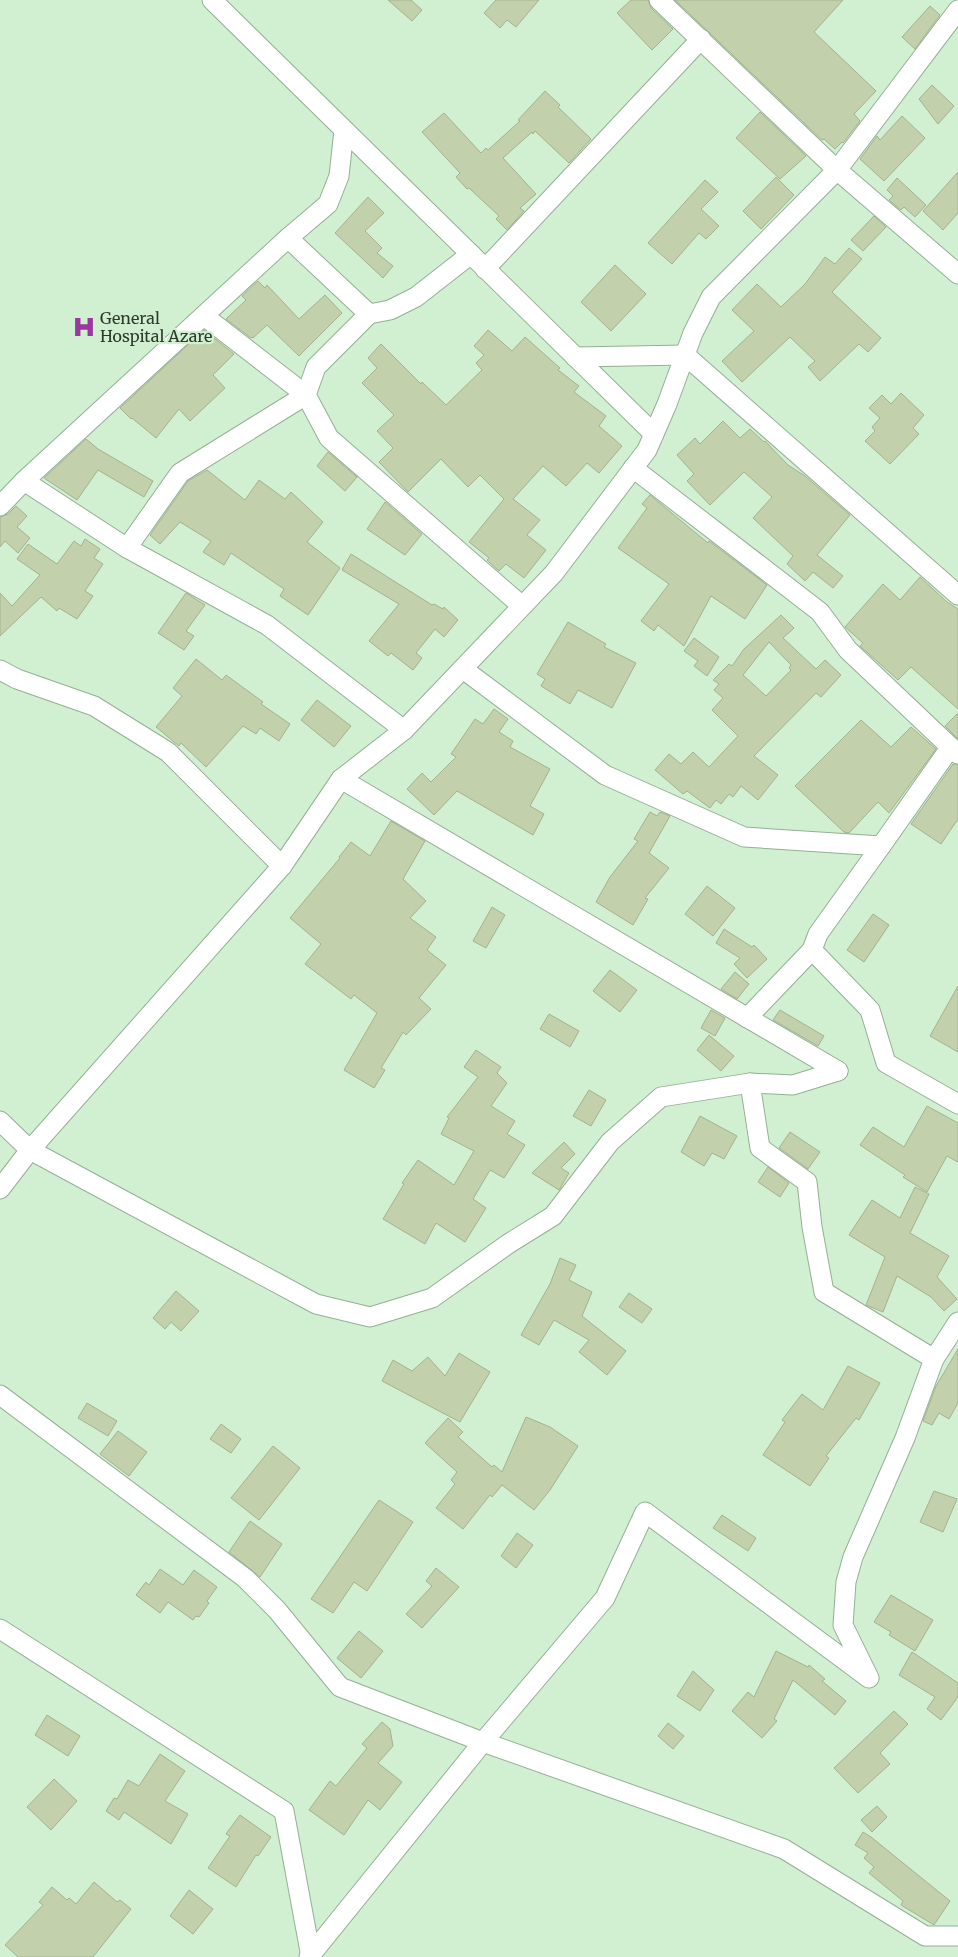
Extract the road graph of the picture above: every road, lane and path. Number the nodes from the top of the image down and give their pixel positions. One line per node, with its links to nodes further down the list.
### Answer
1 (212, 0): 5 (street)
2 (659, 0): 4 (street)
3 (958, 10): 6 (street)
4 (701, 39): 6 (street); 9 (street)
5 (344, 130): 7 (street); 8 (street)
6 (837, 170): 10 (street); 13 (street)
7 (288, 238): 11 (street); 12 (street)
8 (471, 254): 9 (street); 11 (street)
9 (486, 269): 14 (street)
10 (958, 274)
11 (369, 314): 15 (street)
12 (204, 316): 15 (street); 18 (street)
13 (685, 355): 14 (street); 16 (street); 21 (street)
14 (575, 357): 16 (street)
15 (306, 395): 20 (street); 22 (street)
16 (654, 434): 17 (street)
17 (633, 468): 22 (street); 26 (street)
18 (24, 481): 19 (street); 20 (street)
19 (0, 506)
20 (127, 548): 25 (street)
21 (958, 595)
22 (522, 606): 23 (street)
23 (463, 669): 25 (street); 28 (street)
24 (0, 670): 29 (street)
25 (404, 730): 27 (street)
26 (954, 751): 28 (street)
27 (341, 779): 29 (street); 31 (street)
28 (881, 846): 30 (street)
29 (282, 866): 35 (street)
30 (812, 950): 31 (street); 33 (street)
31 (747, 1018): 32 (street)
32 (750, 1083): 35 (street); 38 (street)
33 (958, 1104)
34 (0, 1121): 35 (street)
35 (30, 1150): 36 (street)
36 (0, 1189)
37 (958, 1322): 38 (street)
38 (934, 1359): 41 (street)
39 (0, 1395): 41 (street)
40 (0, 1629): 43 (street)
41 (483, 1742): 42 (street); 43 (street)
42 (958, 1936)
43 (310, 1957)

